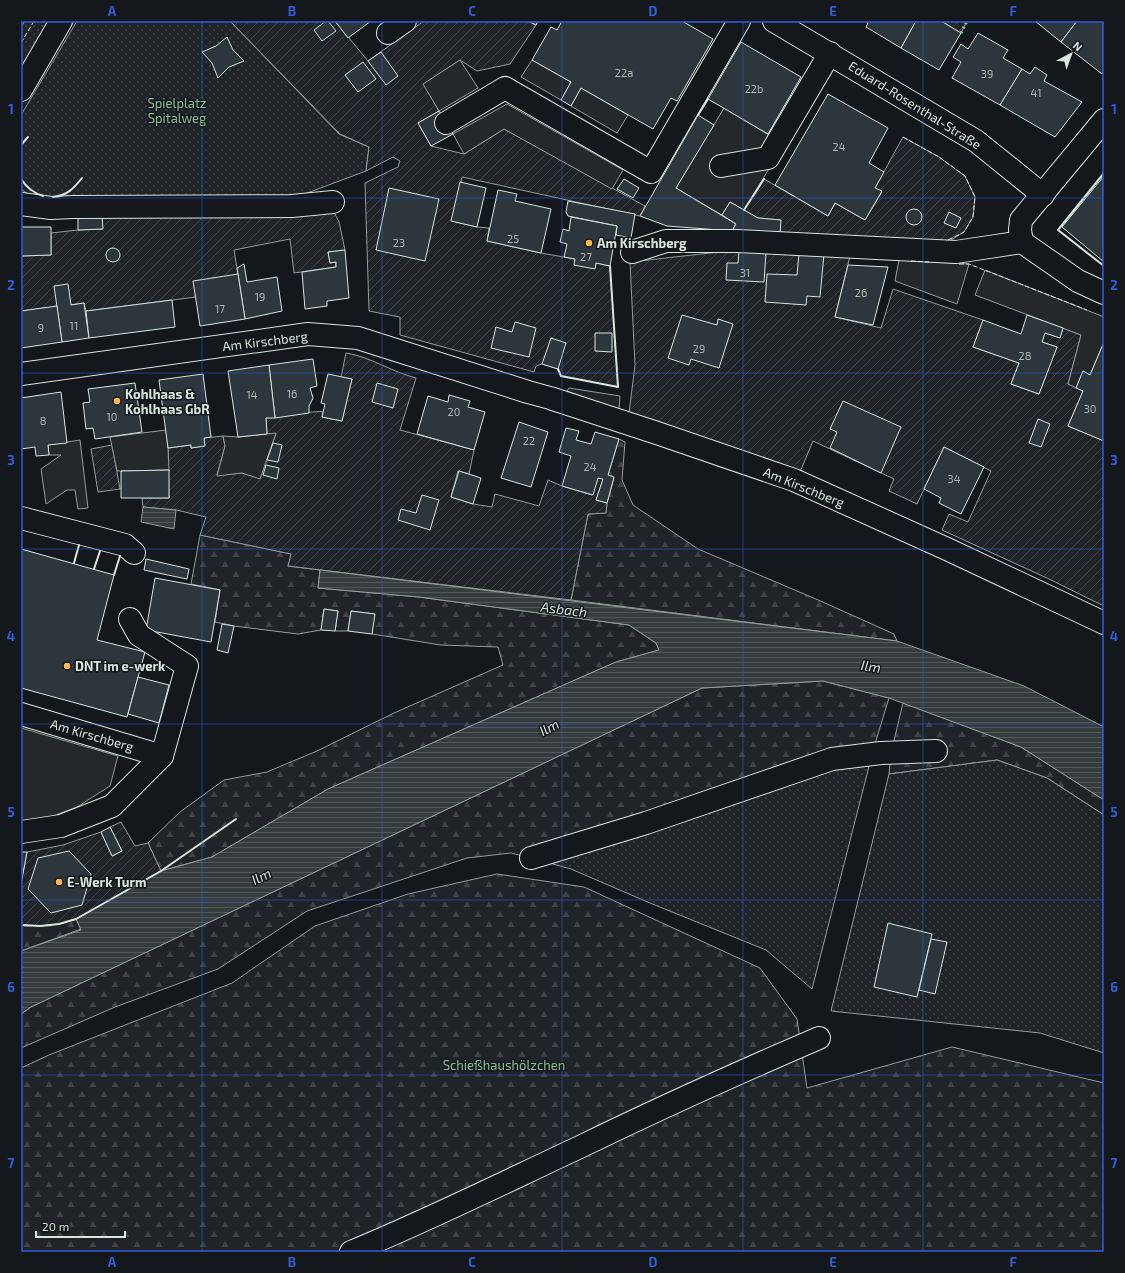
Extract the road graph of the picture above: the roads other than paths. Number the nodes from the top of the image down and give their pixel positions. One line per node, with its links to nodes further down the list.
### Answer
1 (61, 21): 7 (street)
2 (406, 21): 5 (street)
3 (739, 21): 9 (street)
4 (774, 21): 6 (street, Eduard-Rosenthal-Straße)
5 (388, 33)
6 (830, 54): 10 (street); 11 (street, Eduard-Rosenthal-Straße)
7 (21, 90)
8 (1104, 120): 11 (street)
9 (446, 123)
10 (721, 166)
11 (1043, 195): 14 (street)
12 (333, 202): 13 (street)
13 (21, 204)
14 (1022, 242): 15 (street); 16 (street)
15 (632, 252)
16 (1104, 293)
17 (21, 374): 21 (street, Am Kirschberg)
18 (21, 518): 19 (street)
19 (134, 553)
20 (130, 619): 24 (street)
21 (1104, 623)
22 (21, 714): 24 (street, Am Kirschberg)
23 (936, 751): 26 (street)
24 (162, 756): 25 (street)
25 (21, 832)
26 (531, 858)
27 (819, 1038): 28 (street)
28 (351, 1252)

